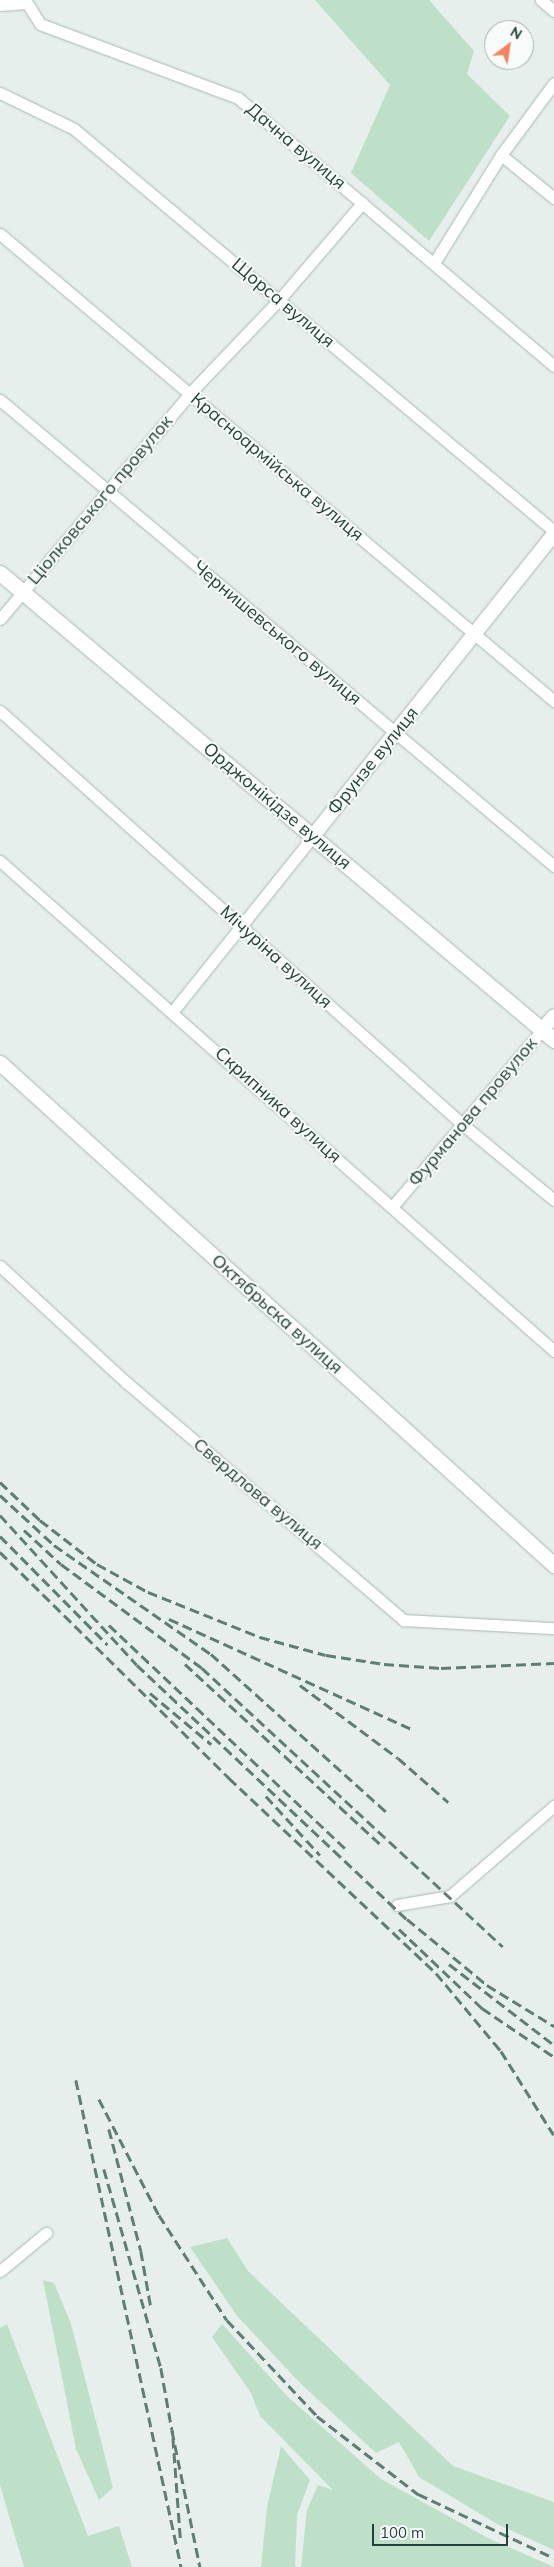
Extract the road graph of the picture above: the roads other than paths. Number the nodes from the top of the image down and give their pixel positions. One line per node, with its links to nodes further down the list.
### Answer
1 (541, 0): 3 (street)
2 (0, 6): 8 (street, Дачна вулиця)
3 (554, 11)
4 (554, 83): 6 (street)
5 (0, 93): 11 (street, Щорса вулиця)
6 (501, 155): 7 (street); 10 (street)
7 (554, 198)
8 (362, 203): 10 (street, Дачна вулиця); 11 (street, Ціолковського провулок)
9 (0, 234): 13 (street, Красноармійська вулиця)
10 (434, 263): 12 (street, Дачна вулиця)
11 (279, 300): 13 (street, Ціолковського провулок); 16 (street, Щорса вулиця)
12 (554, 366)
13 (190, 393): 15 (street, Ціолковського провулок); 20 (street, Красноармійська вулиця)
14 (0, 400): 15 (street, Чернишевського вулиця)
15 (108, 491): 18 (street, Ціолковського провулок); 23 (street, Чернишевського вулиця)
16 (554, 532): 20 (street, Фрунзе вулиця)
17 (0, 573): 18 (main road, Орджонікідзе вулиця)
18 (23, 592): 19 (street, Ціолковського провулок); 24 (main road, Орджонікідзе вулиця)
19 (0, 619)
20 (473, 631): 21 (street, Красноармійська вулиця); 23 (street, Фрунзе вулиця)
21 (554, 701)
22 (0, 711): 27 (street, Мічуріна вулиця)
23 (397, 733): 24 (street, Фрунзе вулиця); 26 (street, Чернишевського вулиця)
24 (313, 836): 27 (street, Фрунзе вулиця); 30 (main road, Орджонікідзе вулиця)
25 (0, 862): 28 (street, Скрипника вулиця)
26 (554, 866)
27 (242, 927): 28 (street, Фрунзе вулиця); 32 (street, Мічуріна вулиця)
28 (173, 1011): 34 (street, Скрипника вулиця)
29 (554, 1016): 30 (street, Фурманова провулок)
30 (548, 1035): 32 (street, Фурманова провулок)
31 (0, 1063): 37 (main road, Октябрьска вулиця)
32 (462, 1124): 33 (street, Мічуріна вулиця); 34 (street, Фурманова провулок)
33 (554, 1200)
34 (392, 1207): 36 (street, Скрипника вулиця)
35 (0, 1266): 38 (street, Свердлова вулиця)
36 (554, 1351)
37 (554, 1565)
38 (554, 1628)
39 (554, 1806): 40 (street)
40 (397, 1905)
41 (46, 2233): 42 (street)
42 (0, 2271)

